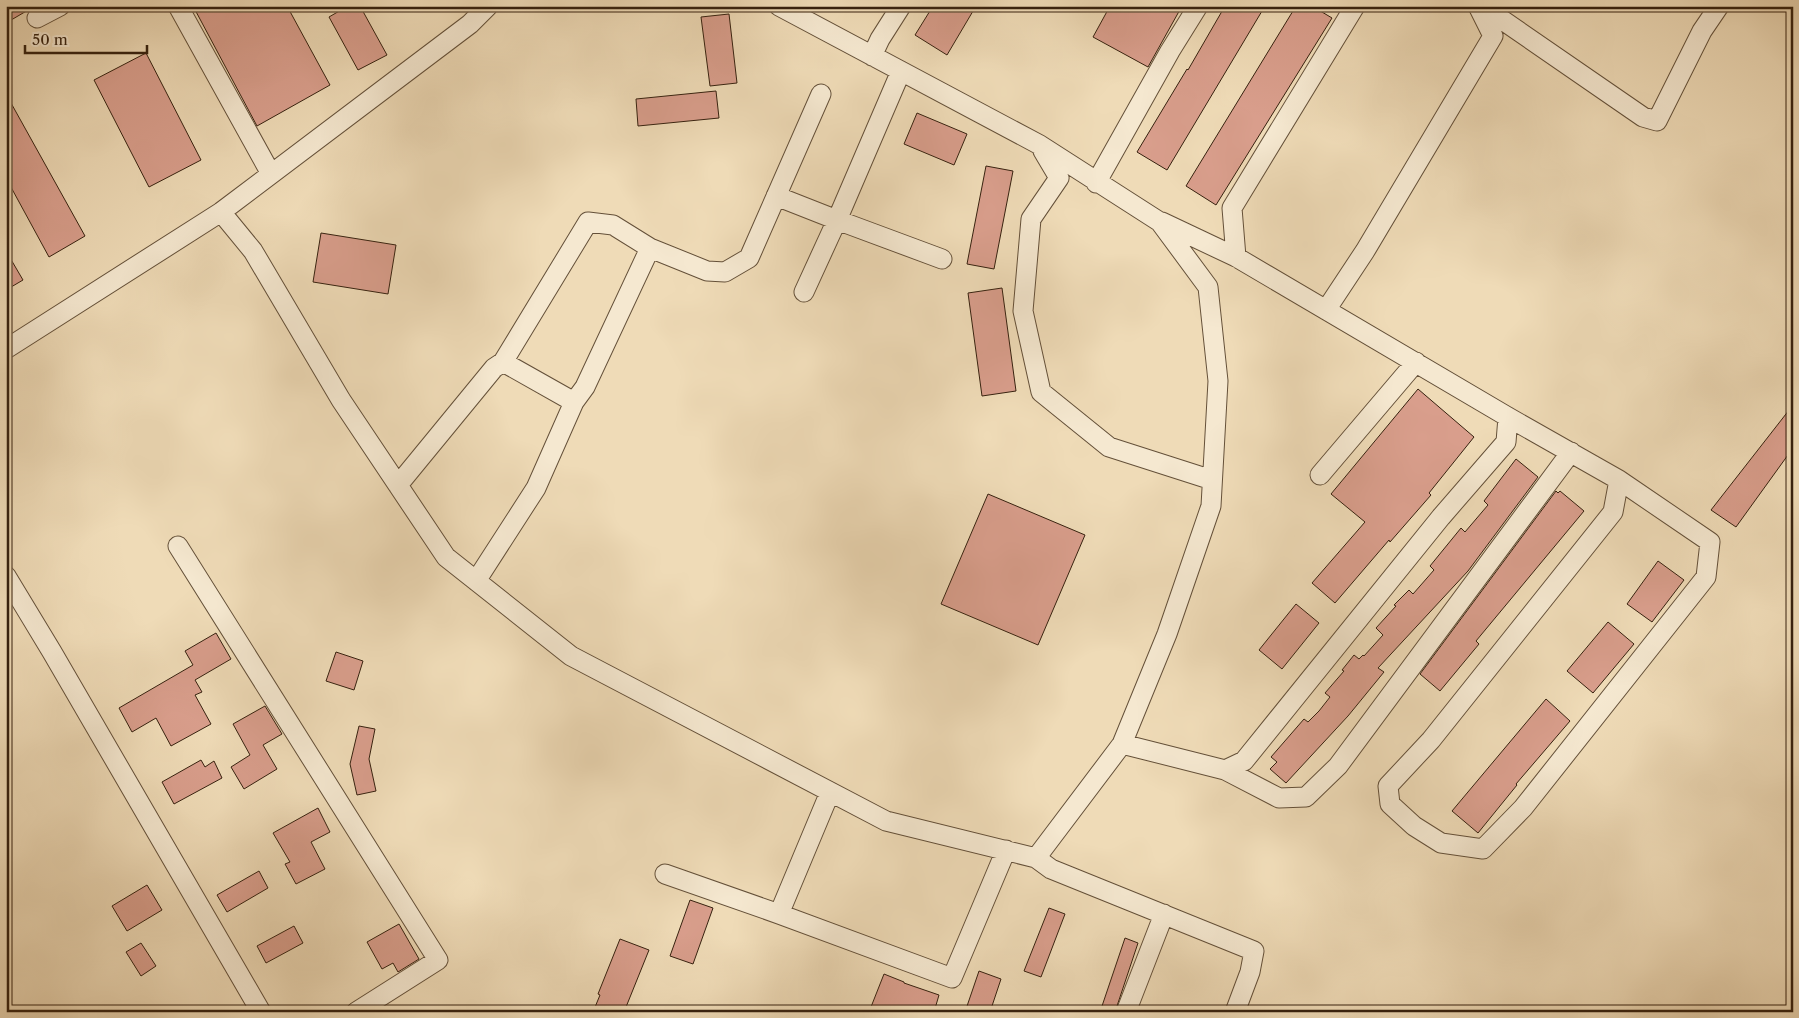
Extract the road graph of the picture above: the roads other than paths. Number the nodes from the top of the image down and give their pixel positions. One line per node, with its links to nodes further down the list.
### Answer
1 (60, 6): 10 (street)
2 (178, 6): 15 (street)
3 (488, 6): 15 (street)
4 (779, 6): 11 (street)
5 (901, 6): 11 (street)
6 (1198, 6): 16 (street)
7 (1355, 6): 22 (street)
8 (1480, 6): 9 (street); 25 (street)
9 (1719, 6)
10 (37, 18)
11 (872, 56): 12 (street)
12 (901, 71): 14 (street); 19 (street)
13 (821, 94): 17 (street)
14 (1040, 145): 16 (street); 33 (street)
15 (271, 174): 18 (street)
16 (1096, 183): 20 (street)
17 (776, 196): 19 (street); 21 (street)
18 (221, 212): 26 (street); 35 (street)
19 (837, 220): 23 (street); 24 (street)
20 (1160, 222): 22 (street); 33 (street)
21 (650, 248): 27 (street); 29 (street)
22 (1236, 257): 25 (street)
23 (942, 259)
24 (804, 292)
25 (1326, 310): 28 (street)
26 (6, 349)
27 (503, 362): 29 (street); 35 (street)
28 (1416, 362): 30 (street); 32 (street)
29 (574, 402): 38 (street)
30 (1508, 417): 31 (street); 40 (street)
31 (1571, 452): 34 (street); 40 (street)
32 (1320, 475)
33 (1212, 480): 39 (street)
34 (1619, 480): 34 (street)
35 (398, 485): 38 (street)
36 (178, 546): 48 (street)
37 (6, 576): 47 (street)
38 (476, 582): 41 (street)
39 (1122, 744): 40 (street); 43 (street)
40 (1225, 770)
41 (830, 792): 42 (street); 45 (street)
42 (1006, 850): 43 (street); 45 (street)
43 (1036, 858): 46 (street)
44 (665, 874): 45 (street)
45 (779, 914)
46 (1164, 914): 49 (street); 50 (street)
47 (261, 1012)
48 (356, 1012)
49 (1126, 1012)
50 (1235, 1012)

